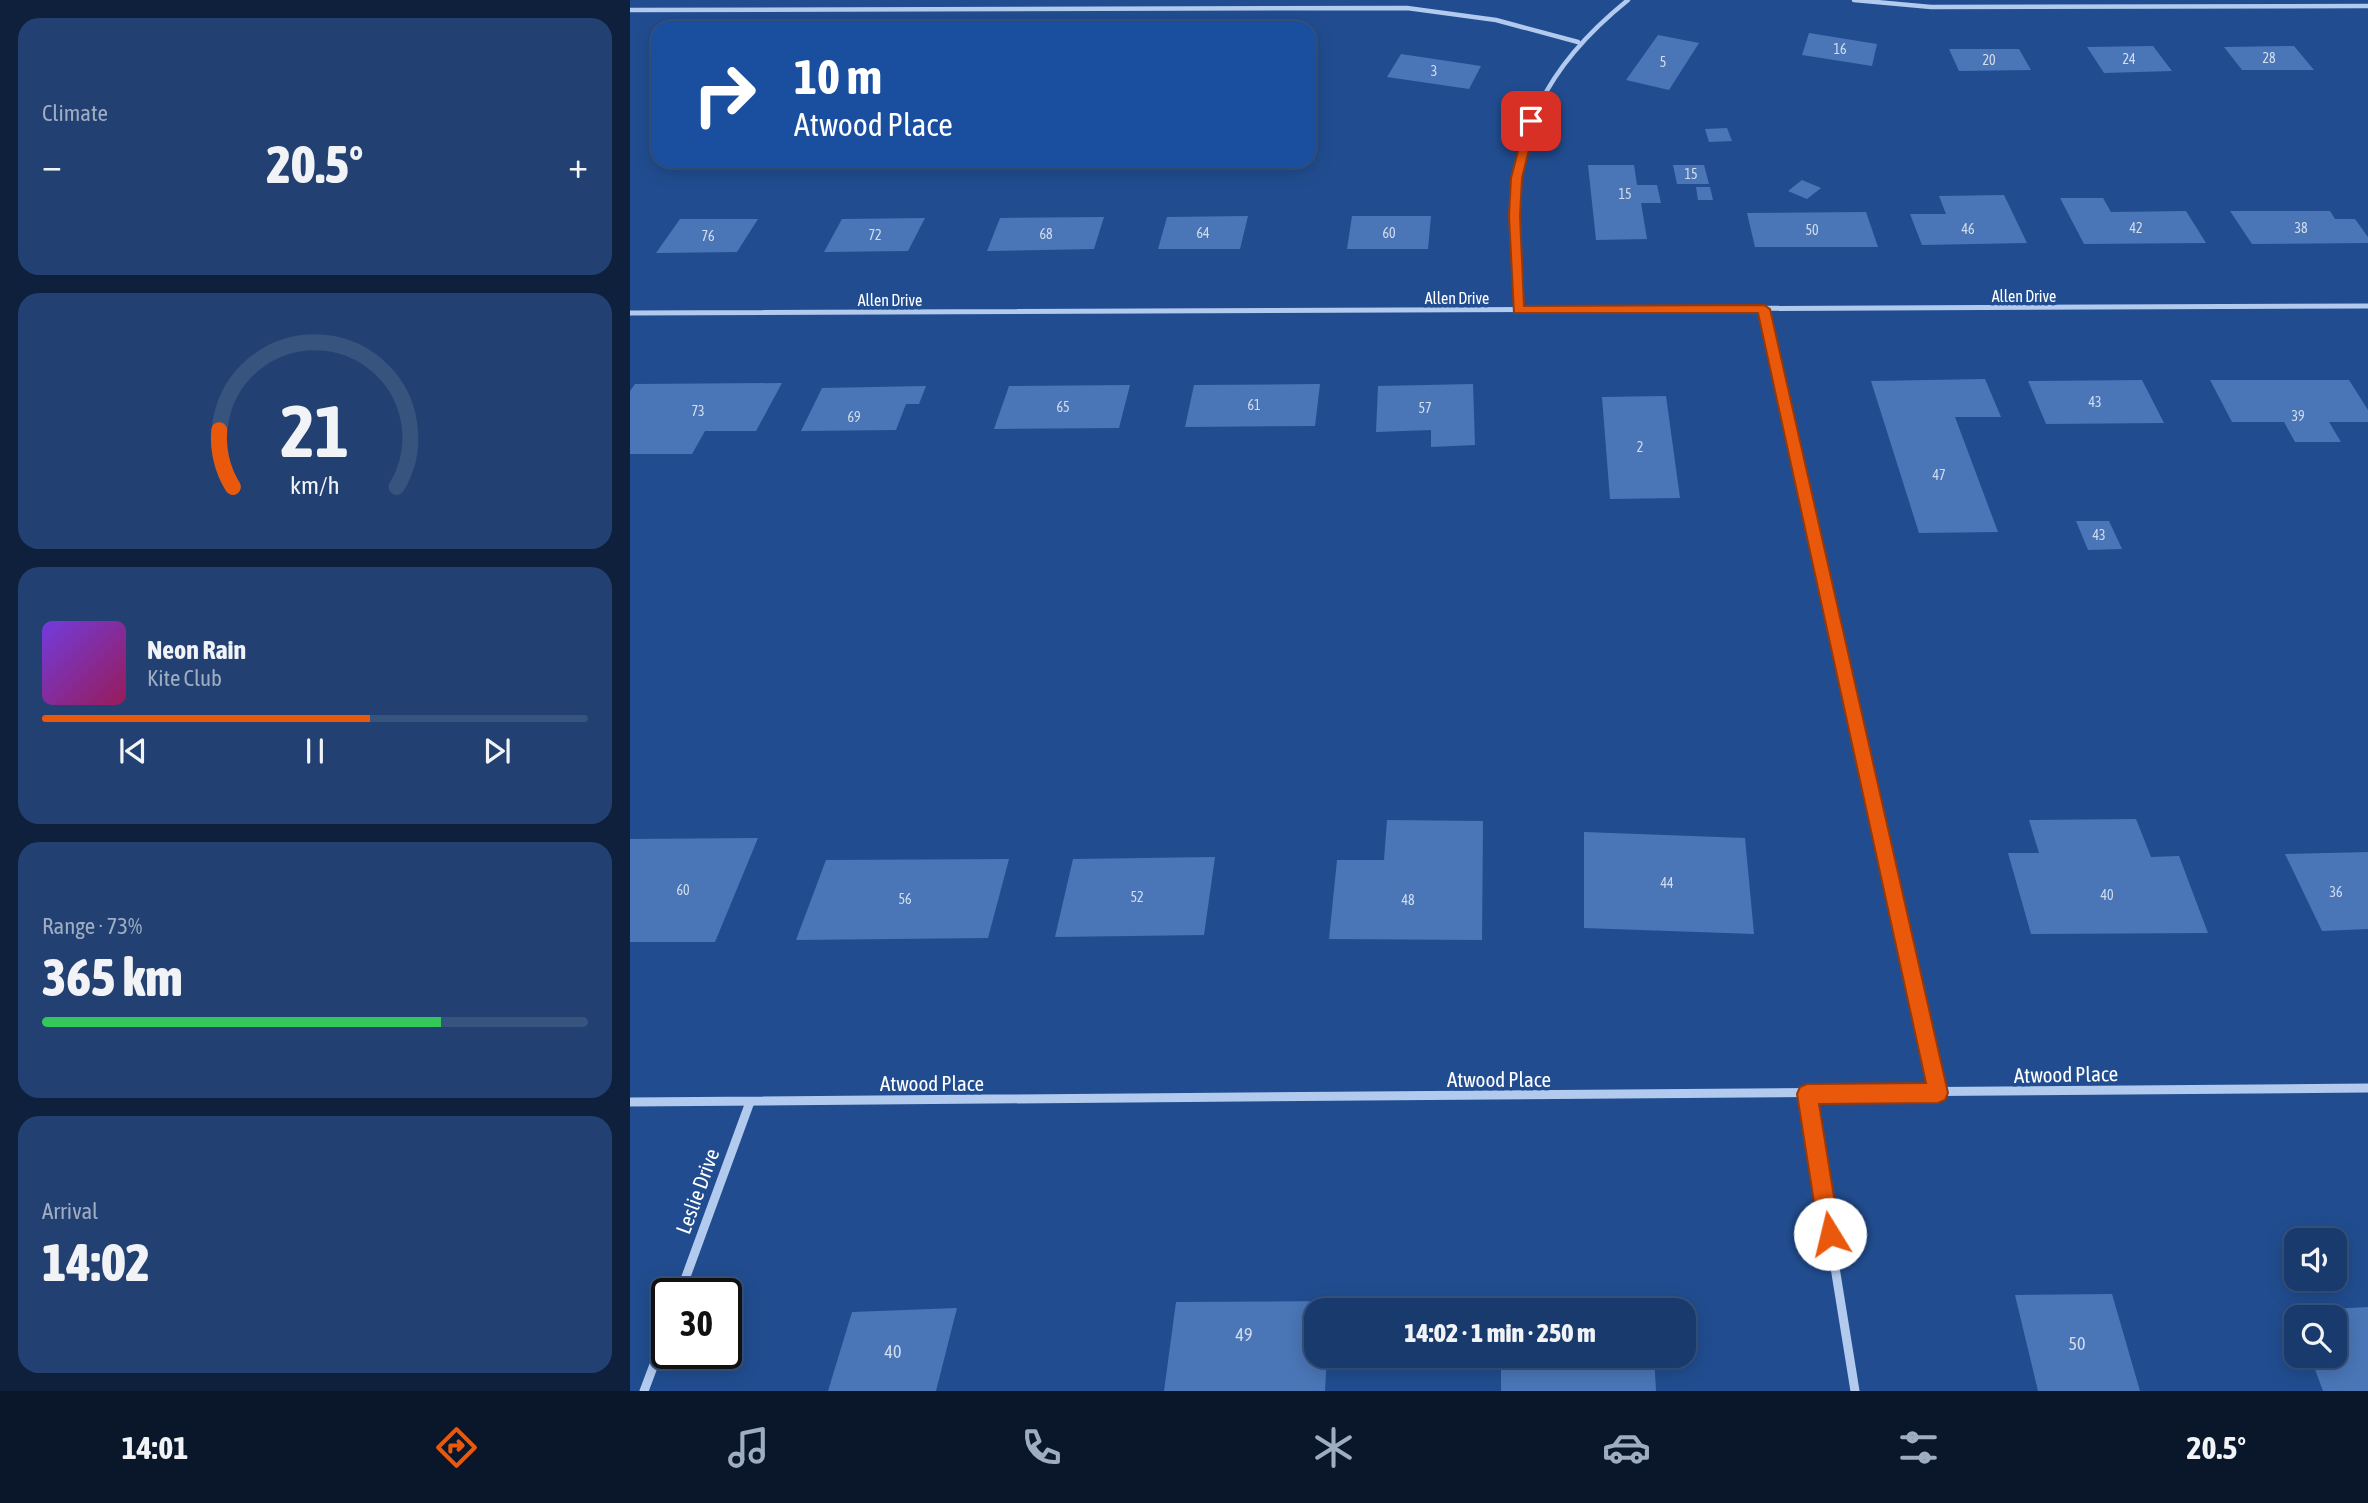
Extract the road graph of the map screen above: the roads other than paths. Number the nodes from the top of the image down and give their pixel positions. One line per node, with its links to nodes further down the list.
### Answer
1 (1628, 0): 5 (street)
2 (1854, 0): 3 (street)
3 (2368, 6)
4 (630, 10): 5 (street)
5 (1578, 43): 8 (street)
6 (2368, 306): 7 (street, Allen Drive)
7 (1764, 309): 8 (street, Allen Drive); 11 (street)
8 (1518, 310): 9 (street, Allen Drive)
9 (630, 313)
10 (2368, 1088): 11 (street, Atwood Place)
11 (1938, 1093): 12 (street, Atwood Place)
12 (1807, 1094): 14 (street, Atwood Place); 18 (street)
13 (630, 1102): 14 (street, Atwood Place)
14 (750, 1102): 15 (street, Leslie Drive)
15 (685, 1278)
16 (653, 1369): 17 (street)
17 (645, 1391)
18 (1855, 1391)

